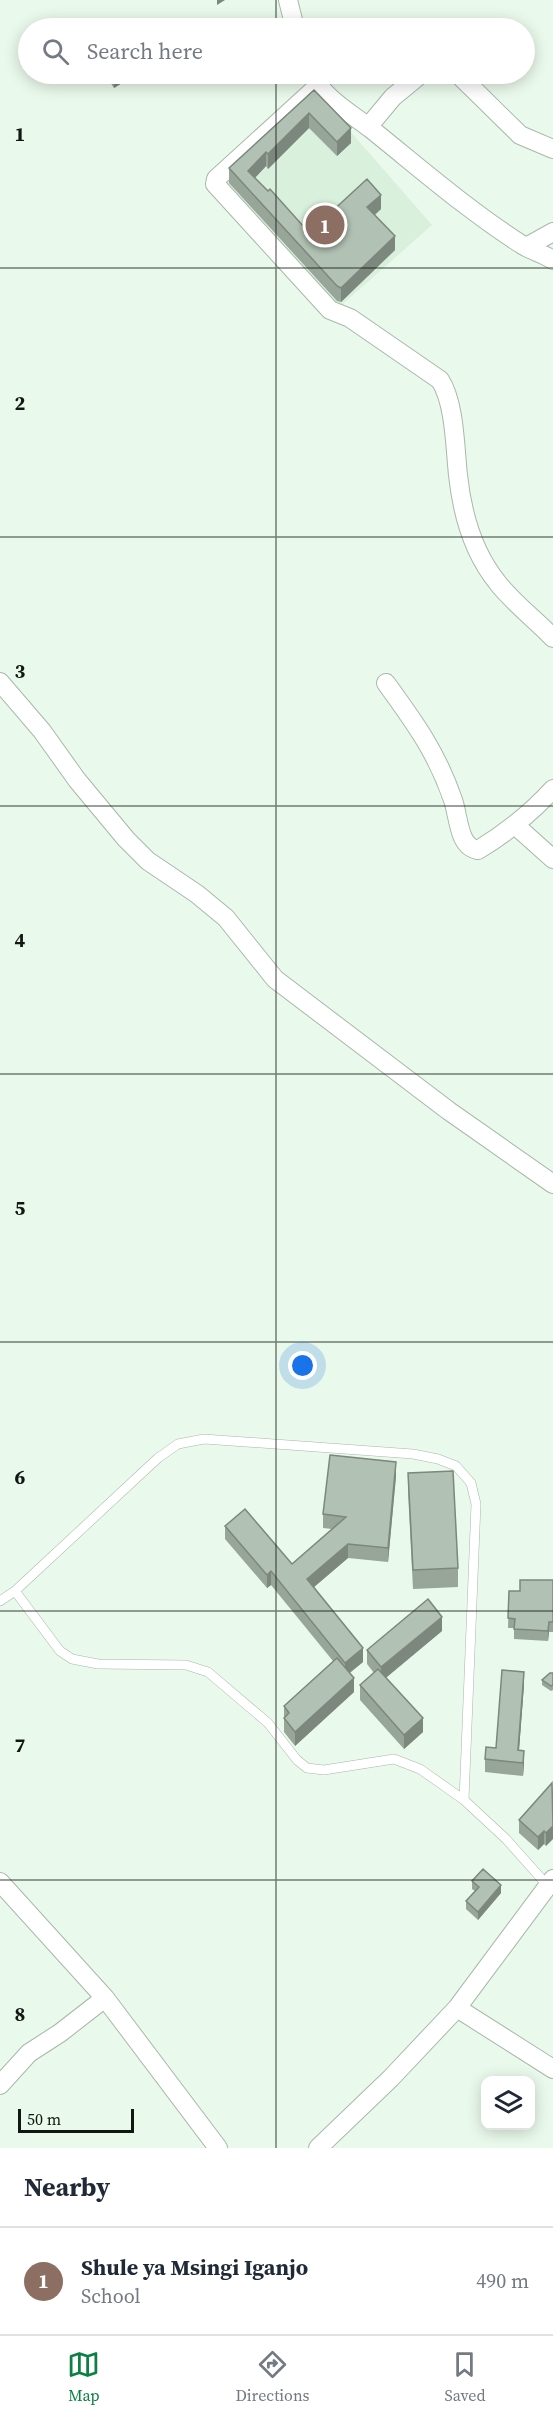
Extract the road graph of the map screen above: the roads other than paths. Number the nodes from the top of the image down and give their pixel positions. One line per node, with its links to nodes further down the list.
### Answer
1 (288, 0): 2 (street)
2 (292, 18)
3 (311, 84): 12 (street)
4 (319, 84): 7 (street)
5 (409, 84): 7 (street)
6 (468, 84): 8 (street)
7 (368, 127): 10 (street)
8 (553, 149)
9 (553, 232): 10 (street)
10 (525, 247): 11 (street)
11 (553, 260)
12 (553, 638)
13 (0, 682): 18 (street)
14 (386, 683): 16 (street)
15 (553, 789): 16 (street)
16 (515, 825): 17 (street)
17 (553, 859)
18 (553, 1184)
19 (15, 1591): 20 (lane); 21 (lane); 21 (lane)
20 (0, 1601)
21 (464, 1800): 23 (lane)
22 (0, 1882): 24 (street)
23 (550, 1882): 25 (street)
24 (105, 1998): 27 (street); 28 (street)
25 (456, 2008): 26 (street); 29 (street)
26 (553, 2070)
27 (0, 2085)
28 (218, 2148)
29 (318, 2148)

